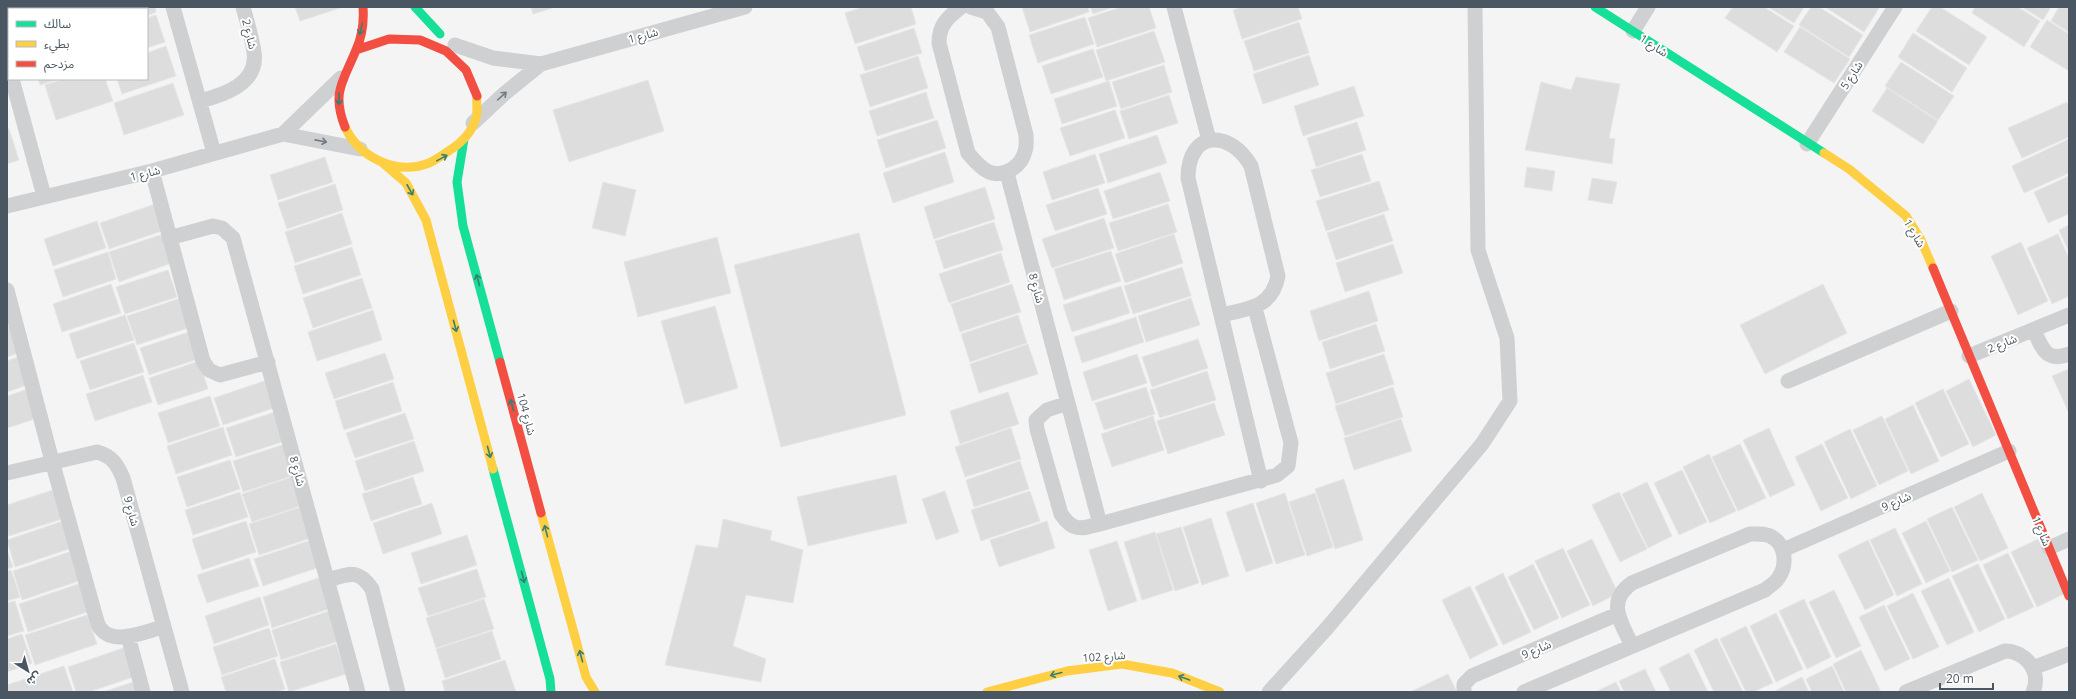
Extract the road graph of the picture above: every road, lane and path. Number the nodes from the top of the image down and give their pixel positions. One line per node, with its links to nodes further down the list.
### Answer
1 (173, 7): 22 (street)
2 (243, 7): 22 (street, شارع 2)
3 (363, 7): 18 (street, one-way to 18)
4 (415, 7): 16 (street)
5 (745, 7): 19 (street, شارع 1)
6 (961, 7): 32 (street)
7 (972, 7): 32 (street)
8 (1174, 7): 26 (street)
9 (1475, 7): 71 (street)
10 (1595, 7): 15 (street, شارع 1)
11 (1648, 7): 15 (street)
12 (1895, 7): 27 (street, شارع 5)
13 (422, 28): 16 (street)
14 (397, 29): 18 (street)
15 (1633, 31): 27 (street, شارع 1)
16 (440, 35): 17 (street)
17 (455, 45): 19 (street, شارع 1); 23 (street)
18 (356, 50): 20 (street)
19 (541, 64): 23 (street, شارع 1, one-way to 19)
20 (341, 78): 24 (street, شارع 1); 28 (street, one-way to 28)
21 (12, 80): 33 (street)
22 (200, 101): 29 (street)
23 (473, 123): 25 (street)
24 (283, 134): 28 (street, شارع 1, one-way to 28); 29 (street, شارع 1)
25 (464, 139): 30 (street, one-way to 25); 68 (street, شارع 104, one-way to 25)
26 (1209, 140): 37 (street); 39 (street)
27 (1807, 144): 38 (street, شارع 1)
28 (360, 149): 30 (street)
29 (214, 153): 31 (street, شارع 1)
30 (383, 163): 67 (street, one-way to 67)
31 (152, 171): 33 (street, شارع 1); 35 (street)
32 (1007, 173): 46 (street, شارع 8)
33 (44, 196): 34 (street, شارع 1)
34 (7, 206)
35 (169, 238): 44 (street, شارع 8); 44 (street)
36 (7, 290): 48 (street)
37 (1255, 308): 39 (street); 50 (street)
38 (1951, 311): 43 (street, شارع 1); 45 (street)
39 (1221, 315): 50 (street)
40 (2069, 315): 41 (street, شارع 2)
41 (2034, 330): 42 (street); 43 (street, شارع 2)
42 (2069, 354)
43 (1969, 356): 47 (street, شارع 1)
44 (268, 362): 55 (street, شارع 8)
45 (1788, 381)
46 (1068, 403): 51 (street, شارع 8); 51 (street)
47 (2009, 451): 53 (street, شارع 1); 54 (street, شارع 9)
48 (52, 461): 49 (street); 58 (street, شارع 9); 59 (street)
49 (7, 473)
50 (1261, 481): 51 (street)
51 (1100, 524)
52 (2069, 539): 53 (street)
53 (2049, 548): 56 (street, شارع 1)
54 (1782, 550): 57 (street); 60 (street)
55 (328, 580): 65 (street, شارع 8); 66 (street)
56 (2069, 596)
57 (1618, 614): 60 (street); 72 (street, شارع 9)
58 (163, 627): 59 (street); 64 (street, شارع 9)
59 (128, 636): 63 (street)
60 (1632, 646): 73 (street)
61 (2069, 654): 62 (street)
62 (2033, 668): 74 (street); 75 (street)
63 (143, 692)
64 (182, 692)
65 (358, 692)
66 (398, 692)
67 (551, 692)
68 (595, 692)
69 (987, 692): 70 (street, شارع 102, one-way to 69)
70 (1220, 692)
71 (1269, 692)
72 (1464, 692)
73 (1524, 692)
74 (1906, 692)
75 (2033, 692)

